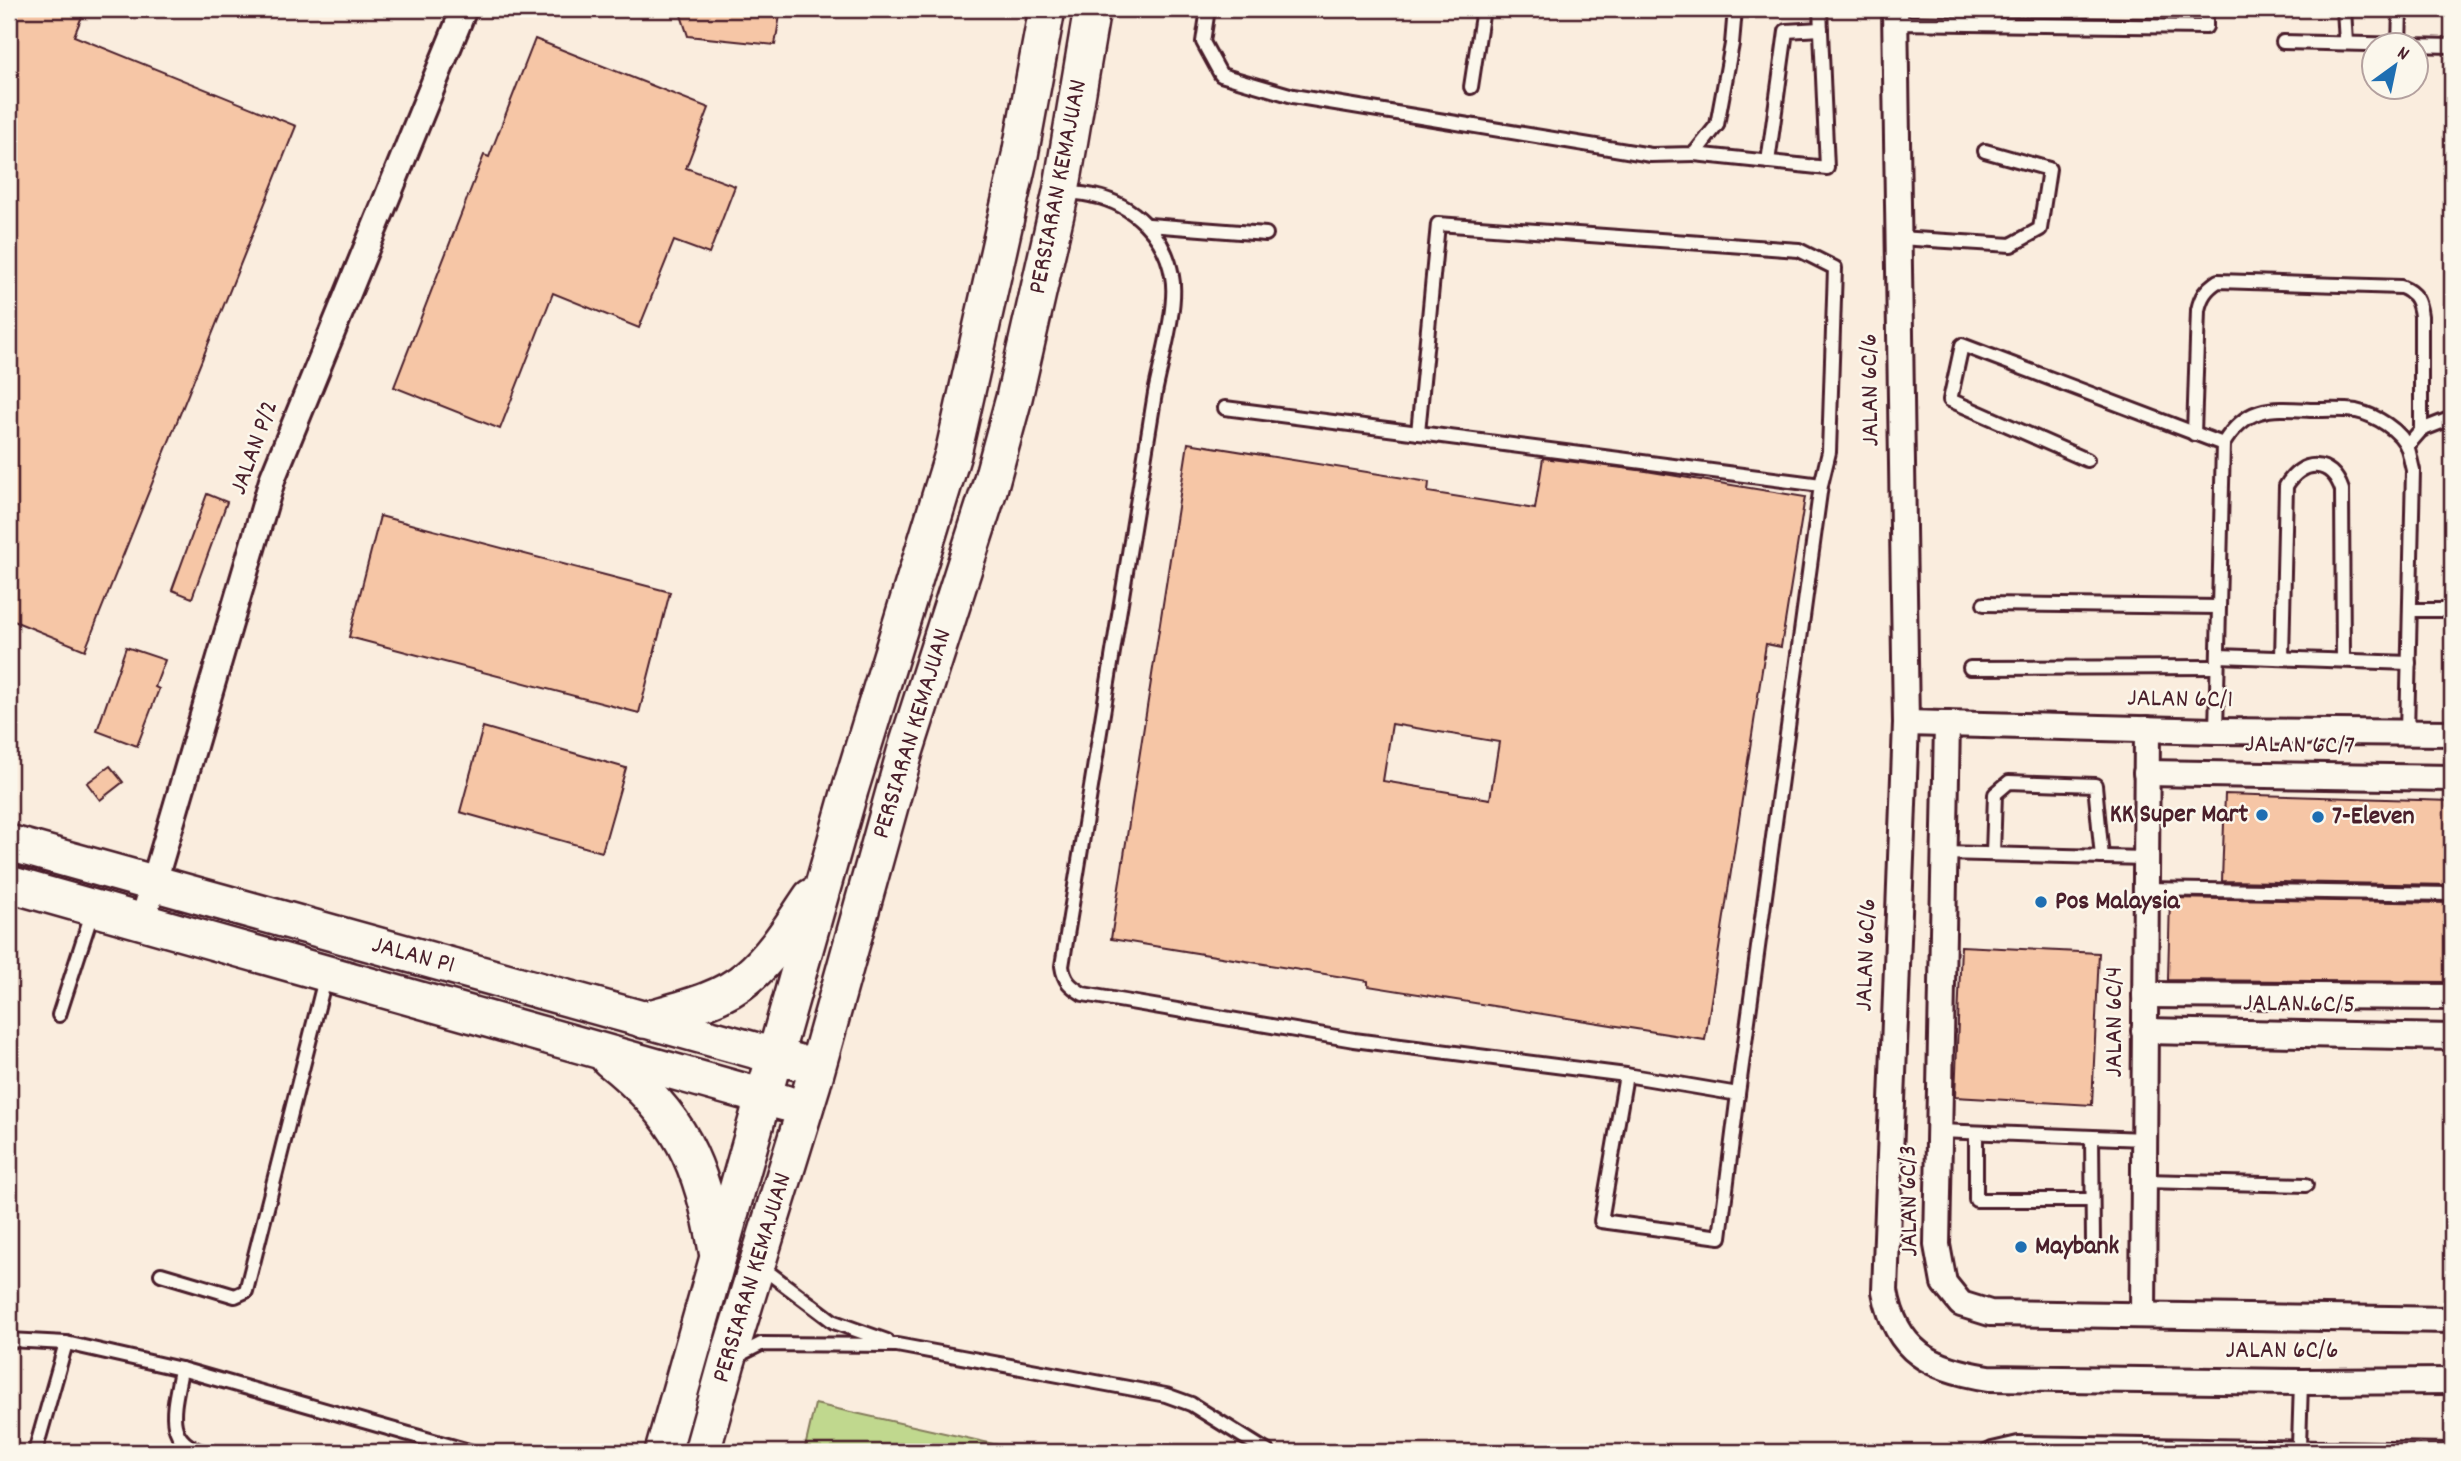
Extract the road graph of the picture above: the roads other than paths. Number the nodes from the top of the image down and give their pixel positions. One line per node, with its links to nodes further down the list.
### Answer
1 (464, 9): 60 (street, JALAN P/2)
2 (1047, 9): 58 (main road, PERSIARAN KEMAJUAN)
3 (1092, 9): 23 (main road, PERSIARAN KEMAJUAN)
4 (1208, 9): 21 (lane)
5 (1483, 9): 19 (lane)
6 (1735, 9): 21 (lane)
7 (1819, 9): 12 (lane)
8 (2206, 9): 11 (lane)
9 (2344, 9): 15 (lane)
10 (2400, 9): 13 (lane)
11 (1895, 16): 26 (street, JALAN 6C/6)
12 (1821, 29): 22 (lane); 22 (lane)
13 (2399, 32)
14 (2283, 42): 15 (lane)
15 (2346, 43): 16 (lane)
16 (2360, 44)
17 (2430, 46): 18 (lane)
18 (2452, 46)
19 (1471, 87)
20 (1985, 151): 26 (lane)
21 (1694, 155): 22 (lane)
22 (1768, 162)
23 (1061, 192): 24 (lane); 74 (main road, PERSIARAN KEMAJUAN)
24 (1149, 225): 25 (lane); 75 (lane)
25 (1266, 234)
26 (1899, 239): 45 (street, JALAN 6C/6)
27 (1225, 408): 30 (lane)
28 (2452, 418): 29 (lane)
29 (2421, 430): 31 (lane); 33 (lane)
30 (1418, 433): 35 (lane); 35 (lane)
31 (2194, 434): 32 (lane); 34 (lane)
32 (2223, 444): 33 (lane); 37 (lane)
33 (2407, 446): 38 (lane)
34 (2087, 460)
35 (1821, 485): 76 (lane)
36 (1984, 604): 37 (lane)
37 (2218, 607): 42 (lane)
38 (2410, 610): 39 (lane); 43 (lane)
39 (2452, 610)
40 (2282, 658): 41 (lane); 41 (lane); 42 (lane)
41 (2343, 660): 43 (lane)
42 (2218, 661): 44 (lane); 48 (lane)
43 (2409, 663): 49 (lane)
44 (1970, 668)
45 (1906, 723): 46 (street, JALAN 6C/1); 98 (street, JALAN 6C/6)
46 (1947, 724): 47 (street, JALAN 6C/1); 54 (street, JALAN 6C/3)
47 (2147, 729): 48 (street, JALAN 6C/1); 51 (street, JALAN 6C/4)
48 (2216, 731): 49 (street, JALAN 6C/1)
49 (2407, 733): 50 (street, JALAN 6C/1)
50 (2452, 733)
51 (2146, 774): 52 (street, JALAN 6C/7); 57 (street, JALAN 6C/4)
52 (2452, 778)
53 (9, 843): 60 (main road, JALAN P1)
54 (1944, 853): 55 (lane); 79 (street, JALAN 6C/3)
55 (1993, 854): 56 (lane); 56 (lane)
56 (2102, 857): 57 (lane)
57 (2146, 858): 61 (street, JALAN 6C/4)
58 (828, 870): 69 (main road); 73 (main road, PERSIARAN KEMAJUAN)
59 (9, 884): 63 (main road, JALAN P1)
60 (153, 884): 64 (street, JALAN P/2); 69 (main road, JALAN P1)
61 (2146, 889): 62 (lane); 66 (street, JALAN 6C/4)
62 (2452, 894)
63 (93, 909): 64 (main road, JALAN P1); 68 (lane)
64 (142, 923): 65 (main road, JALAN P1)
65 (326, 974): 72 (main road, JALAN P1); 89 (lane)
66 (2145, 995): 67 (street, JALAN 6C/5); 70 (street, JALAN 6C/4)
67 (2452, 997)
68 (59, 1015)
69 (643, 1020): 73 (main road, JALAN P1)
70 (2144, 1031): 71 (street, JALAN 6C/5); 82 (street, JALAN 6C/4)
71 (2452, 1037)
72 (599, 1051): 77 (main road, JALAN P1); 87 (main road)
73 (776, 1056): 74 (main road, JALAN P1); 77 (main road, PERSIARAN KEMAJUAN)
74 (818, 1068): 78 (main road, PERSIARAN KEMAJUAN)
75 (1626, 1075): 76 (lane); 76 (lane)
76 (1738, 1094)
77 (764, 1097): 78 (main road, JALAN P1); 87 (main road, PERSIARAN KEMAJUAN)
78 (806, 1109): 88 (main road, PERSIARAN KEMAJUAN)
79 (1939, 1131): 80 (lane); 90 (street, JALAN 6C/3)
80 (1976, 1133): 81 (lane); 85 (lane)
81 (2092, 1137): 82 (lane); 85 (lane)
82 (2144, 1139): 83 (street, JALAN 6C/4)
83 (2144, 1181): 84 (lane); 90 (street, JALAN 6C/4)
84 (2306, 1185)
85 (2092, 1200): 86 (lane)
86 (2093, 1241)
87 (718, 1261): 104 (main road, PERSIARAN KEMAJUAN)
88 (757, 1264): 94 (lane); 95 (main road, PERSIARAN KEMAJUAN)
89 (161, 1274)
90 (2143, 1315): 91 (street, JALAN 6C/3)
91 (2452, 1320)
92 (9, 1340): 93 (lane)
93 (66, 1343): 96 (lane); 101 (lane)
94 (897, 1345): 95 (lane); 106 (lane)
95 (727, 1362): 105 (main road, PERSIARAN KEMAJUAN)
96 (181, 1369): 102 (lane); 103 (lane)
97 (2452, 1381): 98 (street, JALAN 6C/6)
98 (2301, 1382): 99 (lane)
99 (2299, 1446): 100 (lane); 107 (lane)
100 (2452, 1450)
101 (35, 1452)
102 (204, 1452)
103 (471, 1452)
104 (663, 1452)
105 (702, 1452)
106 (1268, 1452)
107 (1986, 1452)

